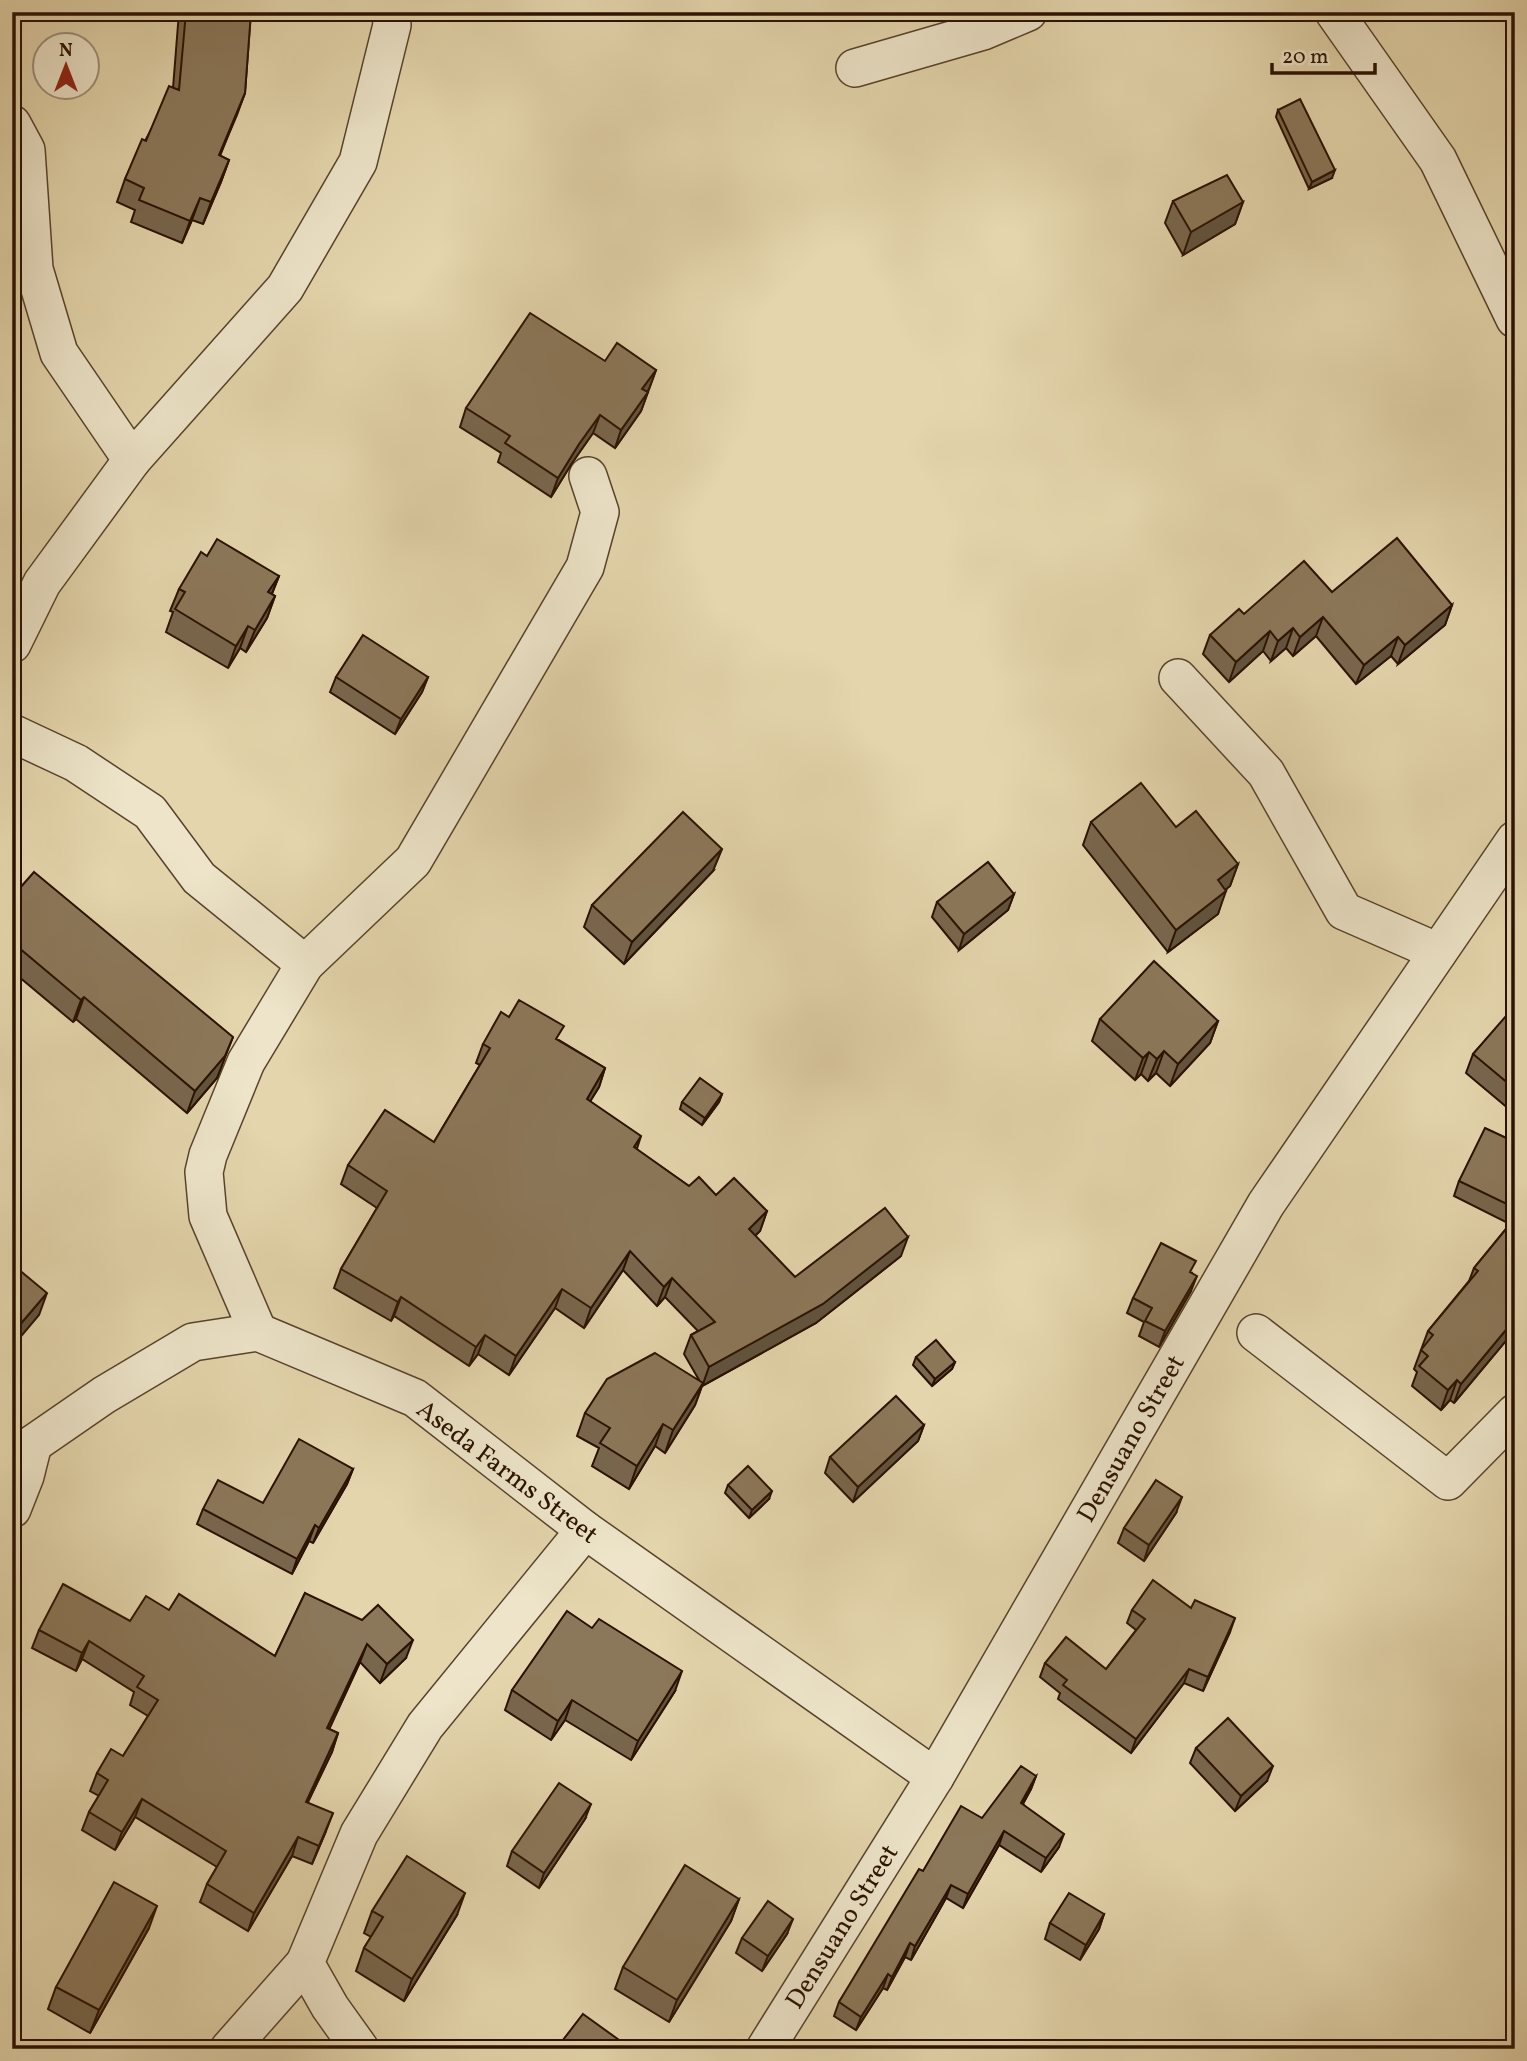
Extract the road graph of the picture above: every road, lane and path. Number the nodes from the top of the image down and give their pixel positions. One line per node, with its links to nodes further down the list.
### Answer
1 (391, 12): 7 (street)
2 (1028, 12): 4 (street)
3 (1334, 12): 6 (street)
4 (855, 68)
5 (12, 124): 7 (street)
6 (1515, 319)
7 (132, 460): 9 (street)
8 (588, 476): 14 (street)
9 (12, 644)
10 (1178, 678): 13 (street)
11 (12, 733): 14 (street)
12 (1515, 840): 13 (street, Densuano Street)
13 (1438, 952): 21 (street, Densuano Street)
14 (305, 964): 15 (street)
15 (258, 1332): 18 (street); 20 (street, Aseda Farms Street)
16 (1256, 1333): 17 (street)
17 (1515, 1413)
18 (23, 1450): 19 (street)
19 (12, 1509)
20 (585, 1530): 21 (street, Aseda Farms Street); 22 (street)
21 (935, 1777): 25 (street, Densuano Street)
22 (305, 1963): 23 (street); 24 (street)
23 (229, 2049)
24 (360, 2049)
25 (765, 2049)

